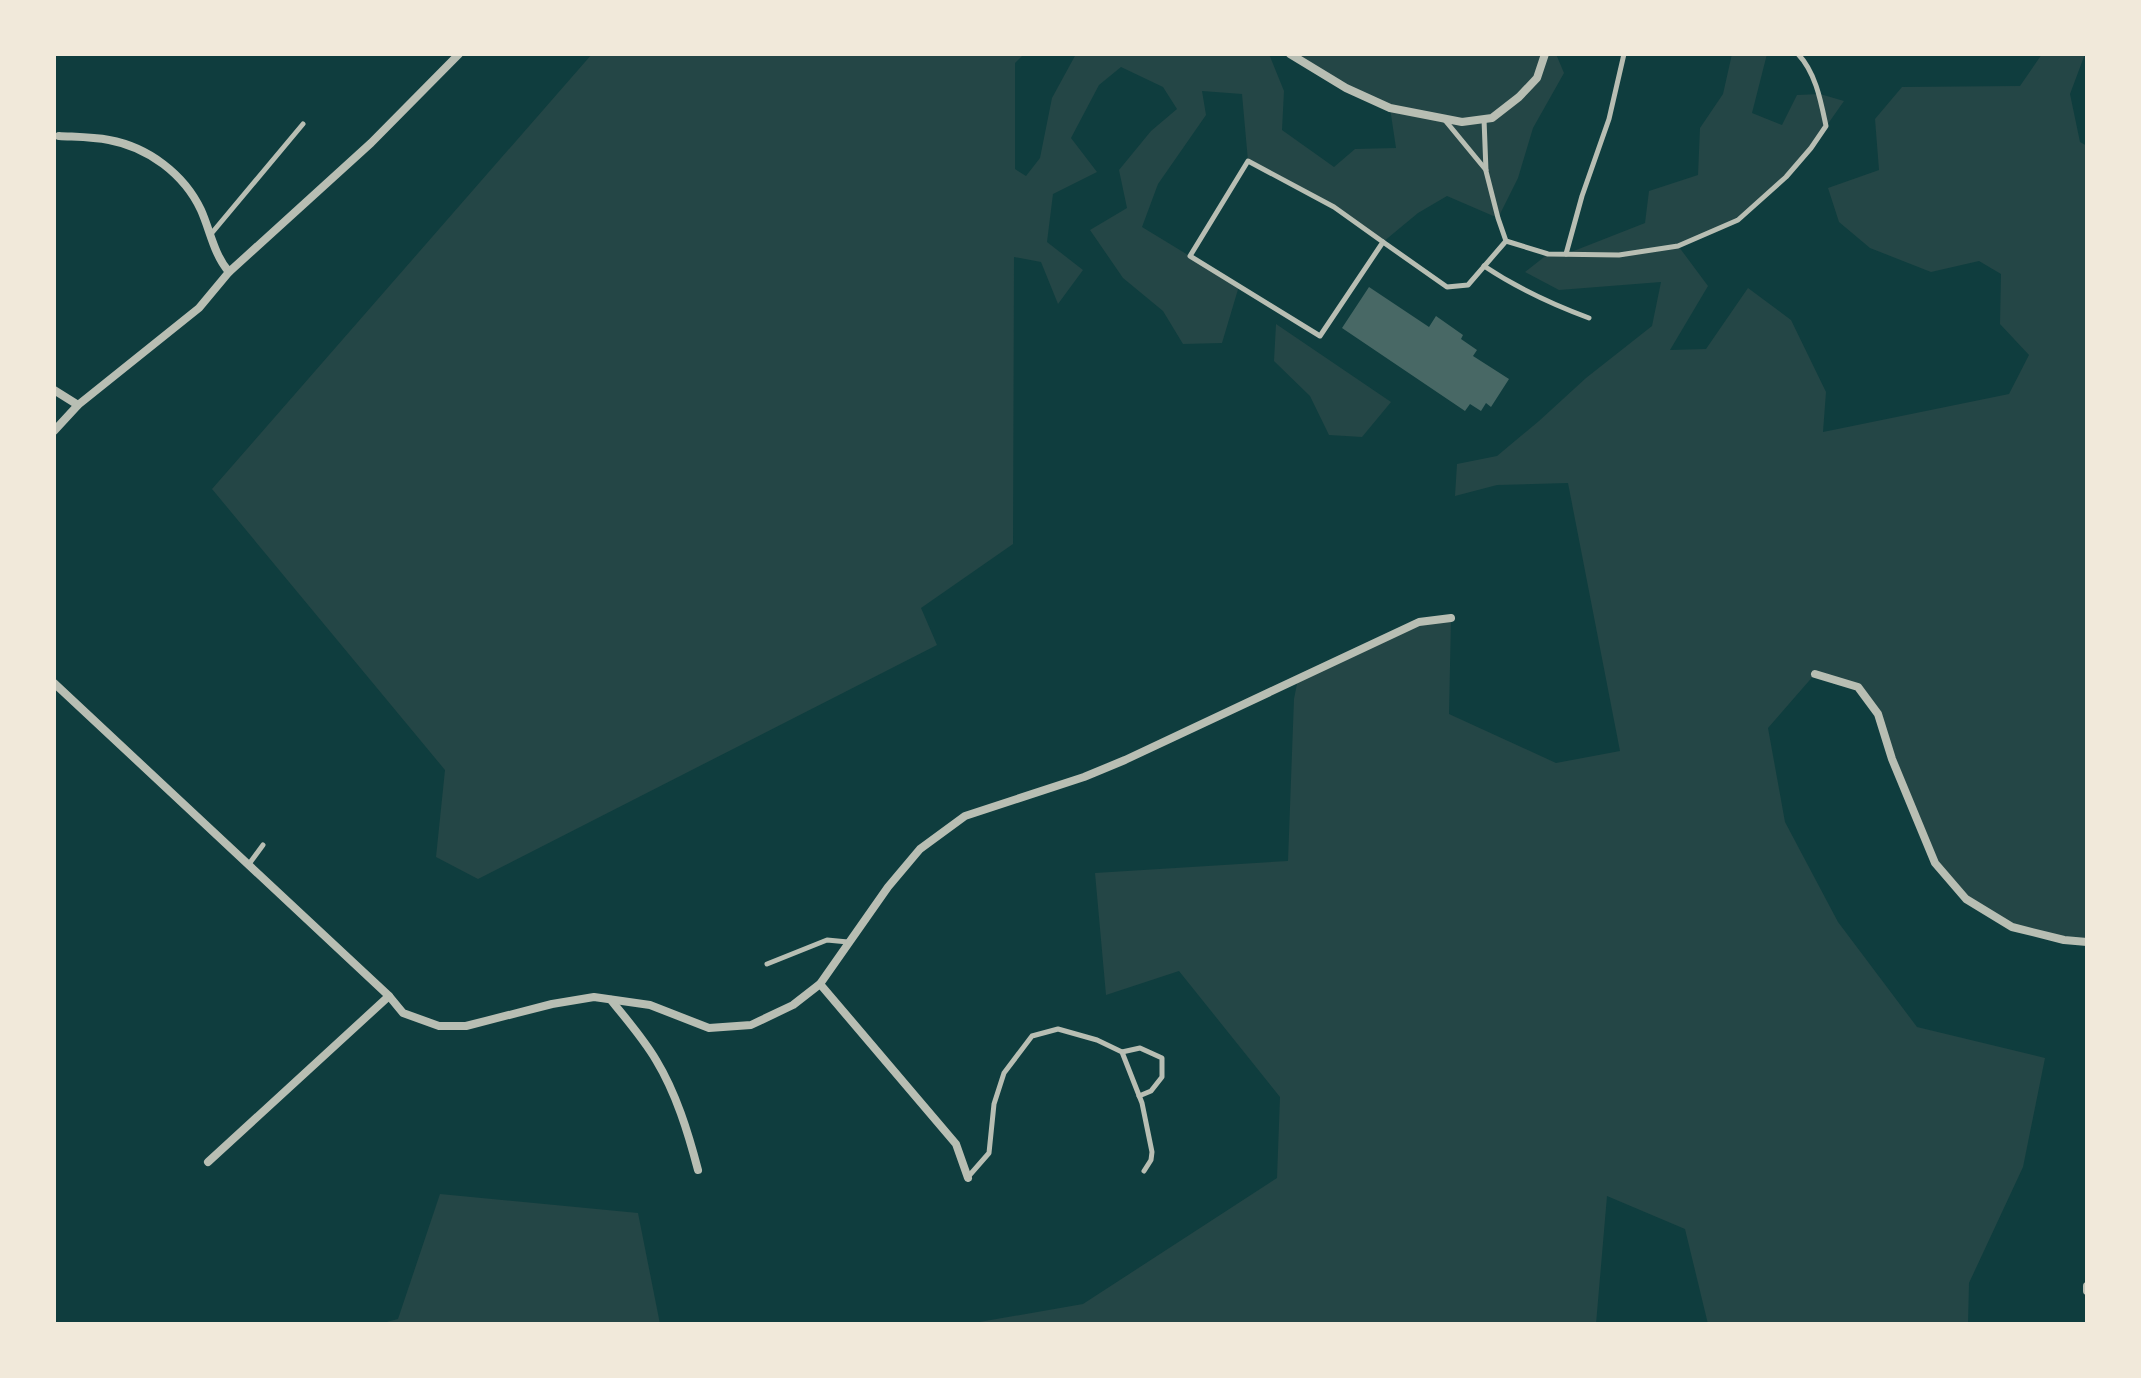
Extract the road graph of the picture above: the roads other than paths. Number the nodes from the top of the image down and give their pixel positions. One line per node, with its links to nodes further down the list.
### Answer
1 (459, 54): 16 (street)
2 (1290, 54): 6 (street)
3 (1545, 54): 7 (street)
4 (1624, 54): 14 (lane)
5 (1798, 54): 14 (lane)
6 (1444, 118): 7 (street); 10 (lane)
7 (1484, 119): 10 (lane)
8 (303, 124): 11 (lane)
9 (59, 136): 11 (street)
10 (1486, 171): 12 (lane)
11 (211, 234): 16 (street)
12 (1506, 241): 14 (lane); 15 (lane)
13 (1383, 242): 13 (lane); 15 (lane)
14 (1566, 254)
15 (1484, 266): 17 (lane)
16 (229, 272): 19 (street)
17 (1589, 318)
18 (54, 390): 19 (street)
19 (78, 405): 20 (street)
20 (54, 431)
21 (1451, 618): 26 (street)
22 (1815, 674): 27 (street)
23 (54, 683): 25 (street)
24 (263, 845): 25 (lane)
25 (248, 865): 30 (street)
26 (849, 942): 28 (lane); 29 (street)
27 (2087, 942)
28 (767, 964)
29 (820, 984): 31 (street); 37 (street)
30 (389, 996): 31 (street); 34 (street)
31 (611, 1000): 35 (street)
32 (1122, 1052): 33 (lane); 33 (lane); 37 (lane)
33 (1139, 1096): 36 (lane)
34 (208, 1162)
35 (698, 1170)
36 (1144, 1171)
37 (968, 1178)

